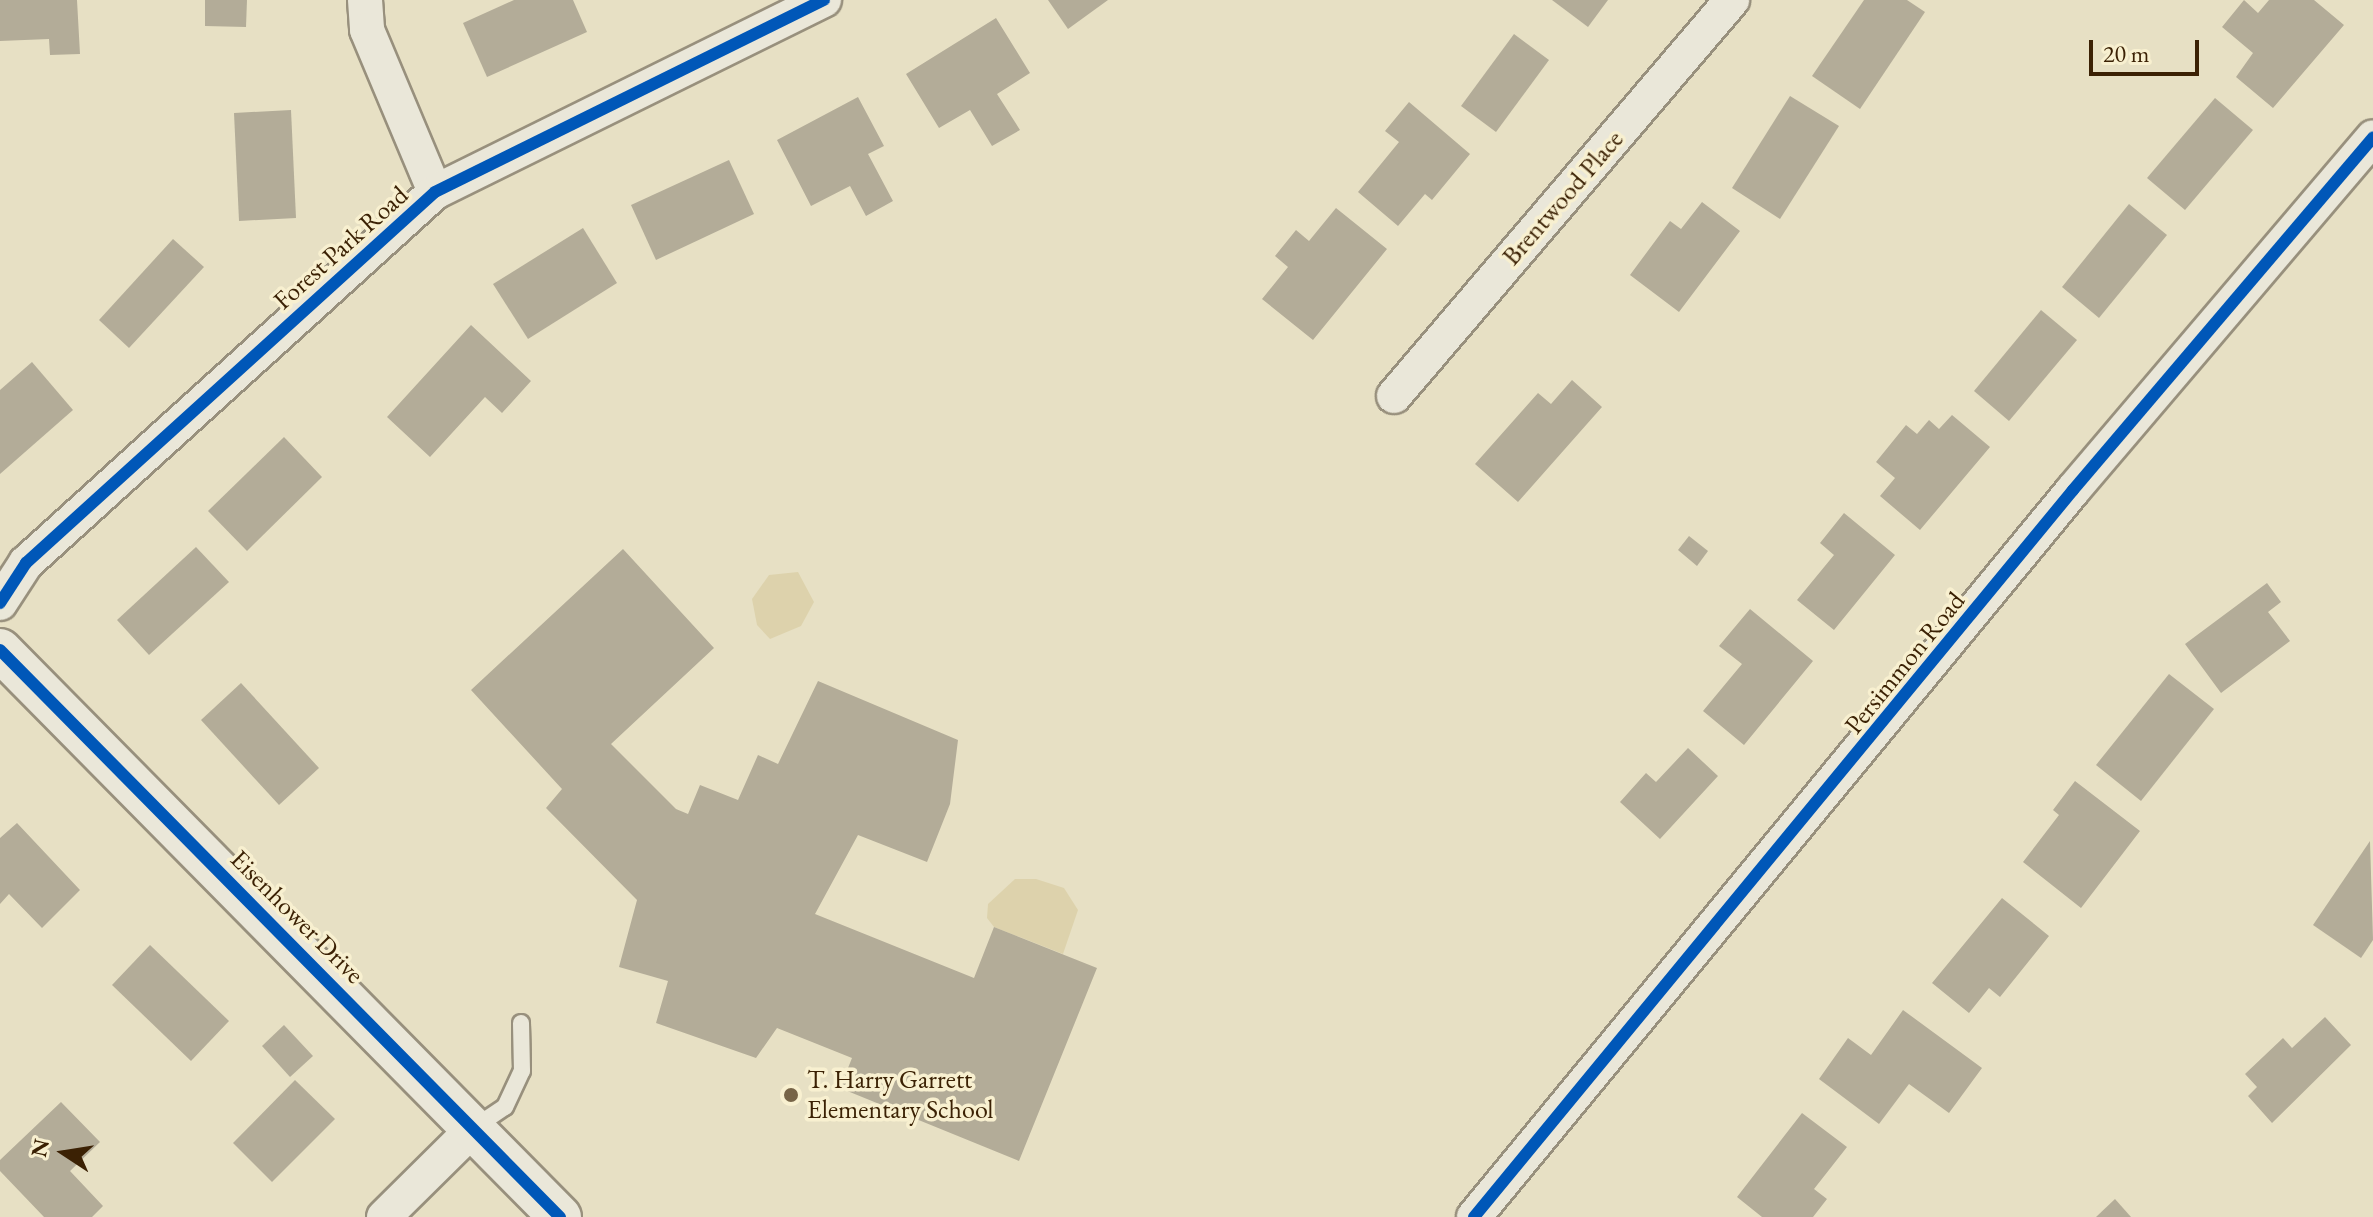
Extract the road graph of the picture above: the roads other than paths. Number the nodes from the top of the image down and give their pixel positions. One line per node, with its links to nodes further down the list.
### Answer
1 (365, 0): 5 (street)
2 (824, 0): 5 (street, Forest Park Road)
3 (1732, 0): 6 (street, Brentwood Place)
4 (2373, 137): 13 (street, Persimmon Road)
5 (435, 192): 7 (street, Forest Park Road)
6 (1394, 396)
7 (0, 603)
8 (0, 650): 10 (street, Eisenhower Drive)
9 (521, 1023): 10 (lane)
10 (475, 1127): 11 (street); 12 (street, Eisenhower Drive)
11 (384, 1217)
12 (560, 1217)
13 (1474, 1217)

